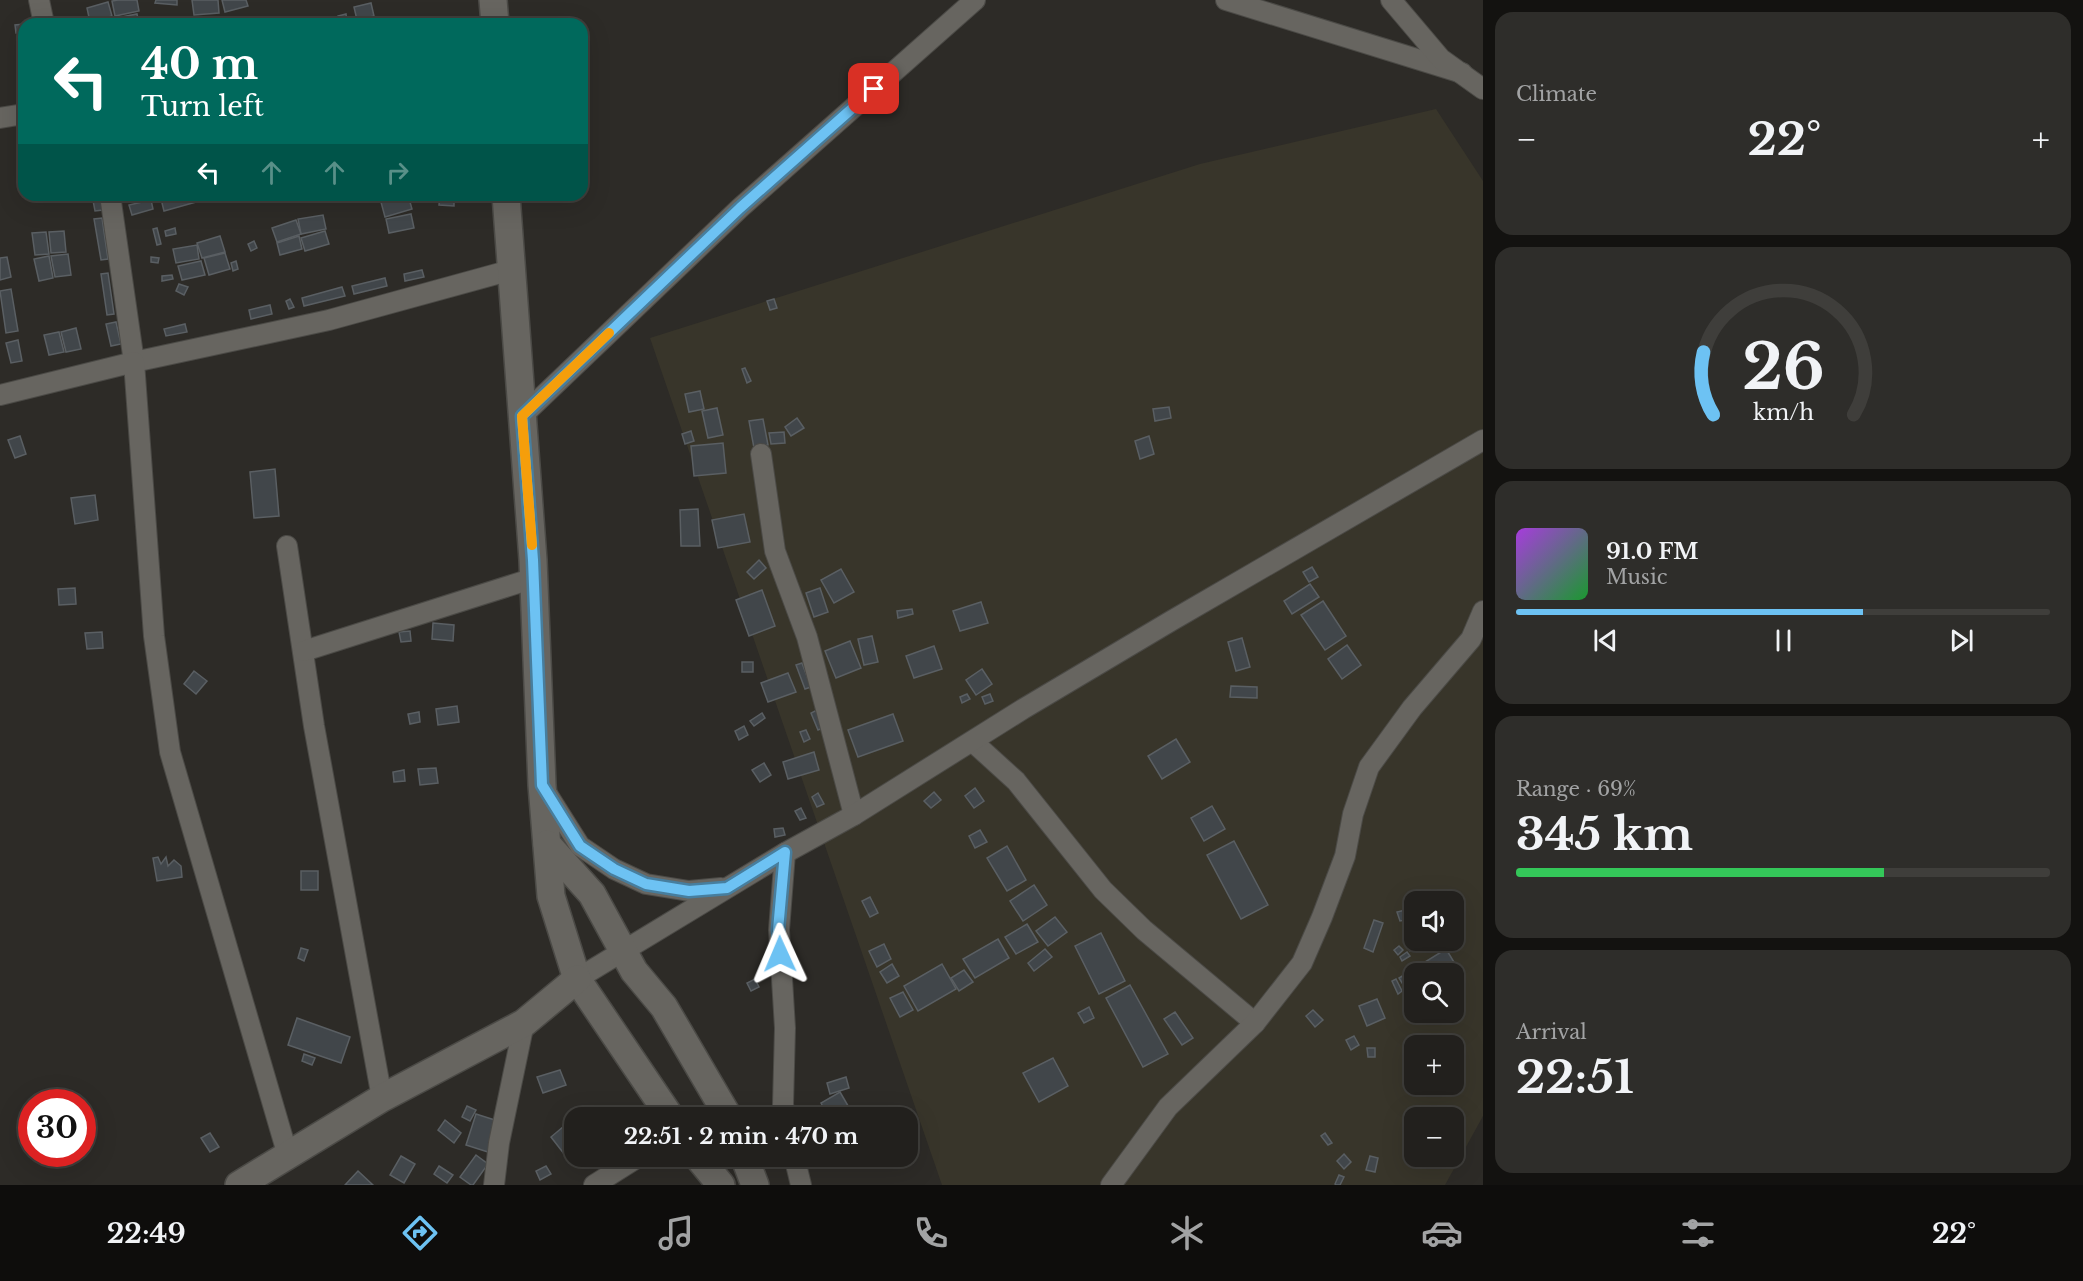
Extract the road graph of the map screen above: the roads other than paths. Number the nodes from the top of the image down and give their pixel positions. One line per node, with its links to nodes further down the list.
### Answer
1 (39, 0): 7 (street)
2 (493, 0): 3 (street); 8 (street)
3 (499, 0)
4 (975, 0): 18 (street)
5 (1226, 0): 9 (street)
6 (1391, 0): 9 (street)
7 (43, 18)
8 (494, 18)
9 (1462, 73): 10 (street)
10 (1483, 89)
11 (18, 115): 12 (street)
12 (0, 118)
13 (111, 201): 16 (street)
14 (506, 201): 15 (street)
15 (511, 270): 16 (street); 18 (street)
16 (134, 362): 17 (street); 39 (street)
17 (0, 395)
18 (522, 416): 22 (street)
19 (1483, 440): 25 (street)
20 (761, 454): 27 (street)
21 (287, 546): 24 (street)
22 (534, 578): 24 (street); 26 (street)
23 (1483, 611): 34 (street)
24 (304, 651): 35 (street)
25 (973, 742): 27 (street); 34 (street)
26 (542, 785): 28 (street); 30 (street)
27 (854, 815): 29 (street)
28 (547, 844): 31 (street); 32 (street)
29 (785, 852): 30 (street); 38 (street)
30 (727, 888): 31 (street)
31 (623, 951): 32 (street); 37 (street)
32 (577, 979): 33 (street); 36 (street)
33 (525, 1023): 35 (street); 45 (street)
34 (1254, 1023): 50 (street)
35 (382, 1098): 39 (street)
36 (663, 1107)
37 (723, 1107)
38 (783, 1107)
39 (288, 1156): 44 (street)
40 (623, 1167): 46 (street)
41 (706, 1167): 47 (street)
42 (748, 1167): 48 (street)
43 (797, 1167): 49 (street)
44 (239, 1185)
45 (494, 1185)
46 (594, 1185)
47 (721, 1185)
48 (754, 1185)
49 (801, 1185)
50 (1112, 1185)

